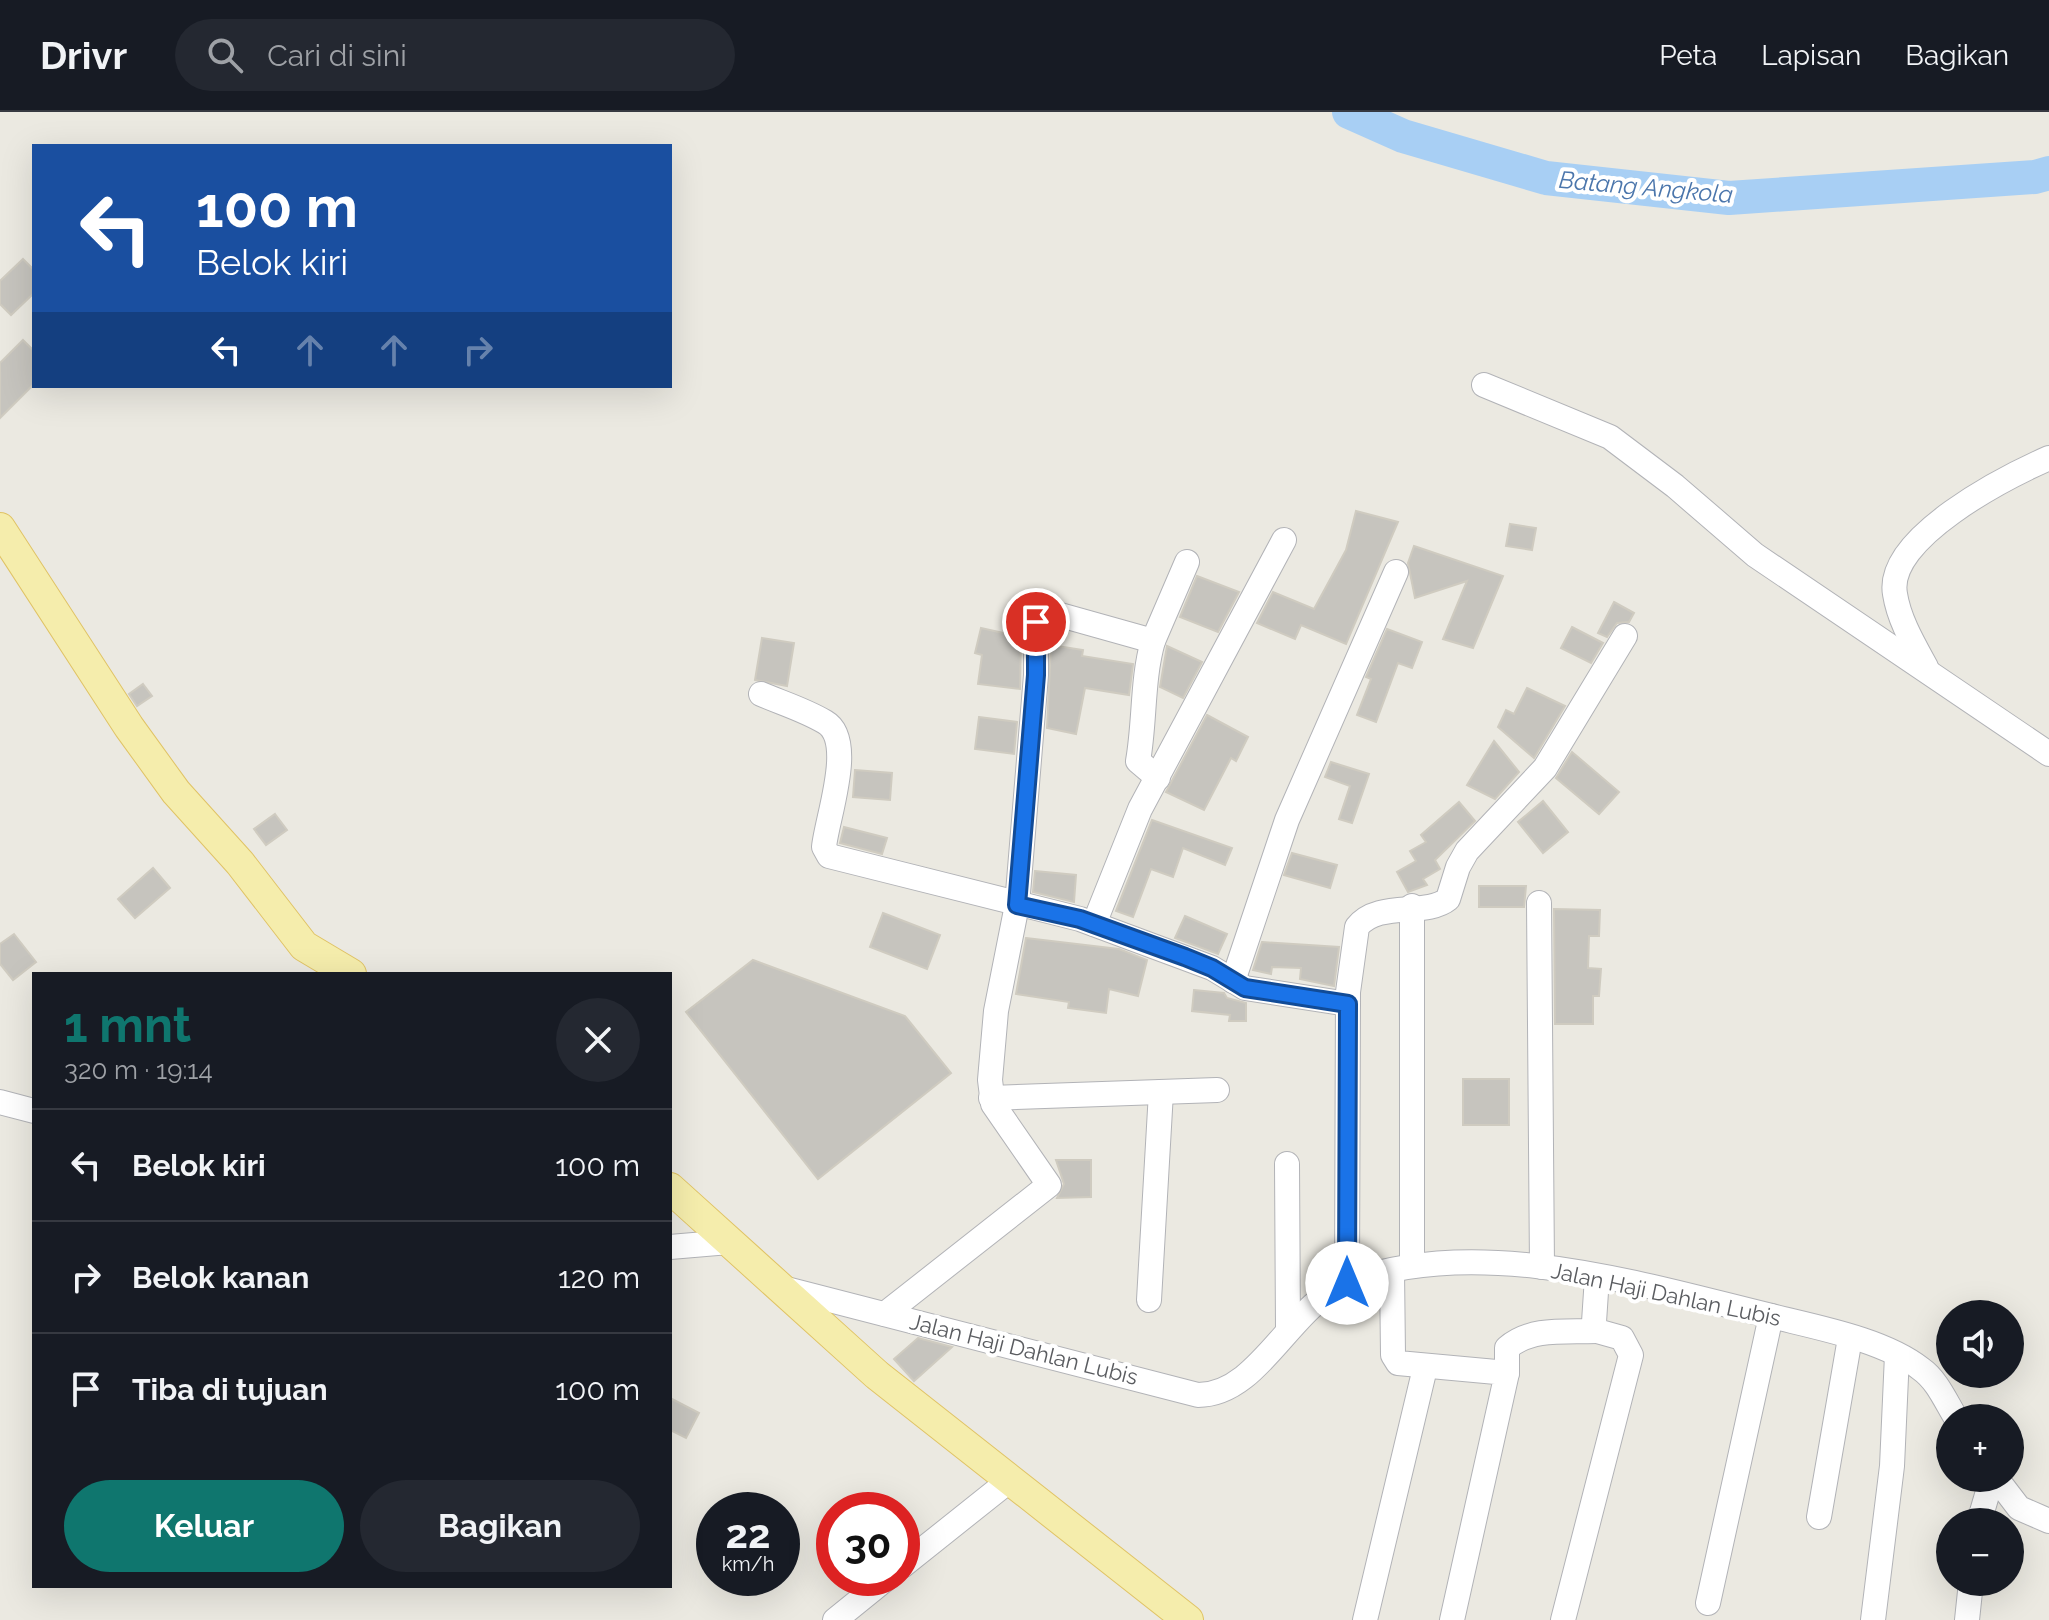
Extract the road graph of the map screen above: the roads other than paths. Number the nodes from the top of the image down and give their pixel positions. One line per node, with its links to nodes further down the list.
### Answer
1 (1484, 385): 9 (street)
2 (2049, 458): 9 (street)
3 (0, 528): 17 (main road)
4 (1284, 540): 12 (street)
5 (1187, 562): 8 (street)
6 (1396, 572): 18 (street)
7 (1625, 636): 15 (street)
8 (1153, 641): 12 (street); 14 (street)
9 (1929, 673): 11 (street)
10 (761, 694): 14 (street)
11 (2049, 754)
12 (1158, 778): 16 (street)
13 (1539, 903): 29 (street)
14 (1017, 905): 16 (street); 22 (street)
15 (1412, 906): 19 (street); 30 (street)
16 (1094, 924): 18 (street)
17 (348, 972)
18 (1233, 981): 19 (street)
19 (1348, 1004): 32 (street)
20 (1217, 1090): 21 (street)
21 (1161, 1092): 22 (street); 34 (street)
22 (991, 1098): 35 (street)
23 (0, 1102): 24 (street)
24 (32, 1110)
25 (1287, 1164): 37 (street)
26 (672, 1190): 27 (main road)
27 (729, 1242): 28 (street); 33 (main road)
28 (672, 1247)
29 (1542, 1267): 30 (street, Jalan Haji Dahlan Lubis); 31 (street, Jalan Haji Dahlan Lubis)
30 (1402, 1269): 32 (street, Jalan Haji Dahlan Lubis); 41 (street)
31 (1597, 1277): 36 (street, Jalan Haji Dahlan Lubis); 38 (street)
32 (1347, 1283): 37 (street, Jalan Haji Dahlan Lubis)
33 (776, 1286): 35 (street, Jalan Haji Dahlan Lubis); 44 (main road)
34 (1149, 1300)
35 (885, 1314): 37 (street, Jalan Haji Dahlan Lubis)
36 (1771, 1316): 39 (street, Jalan Haji Dahlan Lubis); 51 (street)
37 (1288, 1329)
38 (1597, 1331): 42 (street); 56 (street)
39 (1850, 1338): 40 (street, Jalan Haji Dahlan Lubis); 46 (street)
40 (1897, 1355): 43 (street, Jalan Haji Dahlan Lubis); 57 (street)
41 (1425, 1368): 42 (street); 54 (street)
42 (1507, 1373): 55 (street)
43 (1947, 1404)
44 (1010, 1480): 48 (street); 53 (main road)
45 (2006, 1492): 47 (street)
46 (1819, 1517)
47 (2049, 1521)
48 (920, 1552)
49 (865, 1596): 52 (street)
50 (1970, 1596): 58 (street)
51 (1708, 1603)
52 (835, 1620)
53 (1188, 1620)
54 (1365, 1620)
55 (1452, 1620)
56 (1563, 1620)
57 (1873, 1620)
58 (1967, 1620)

